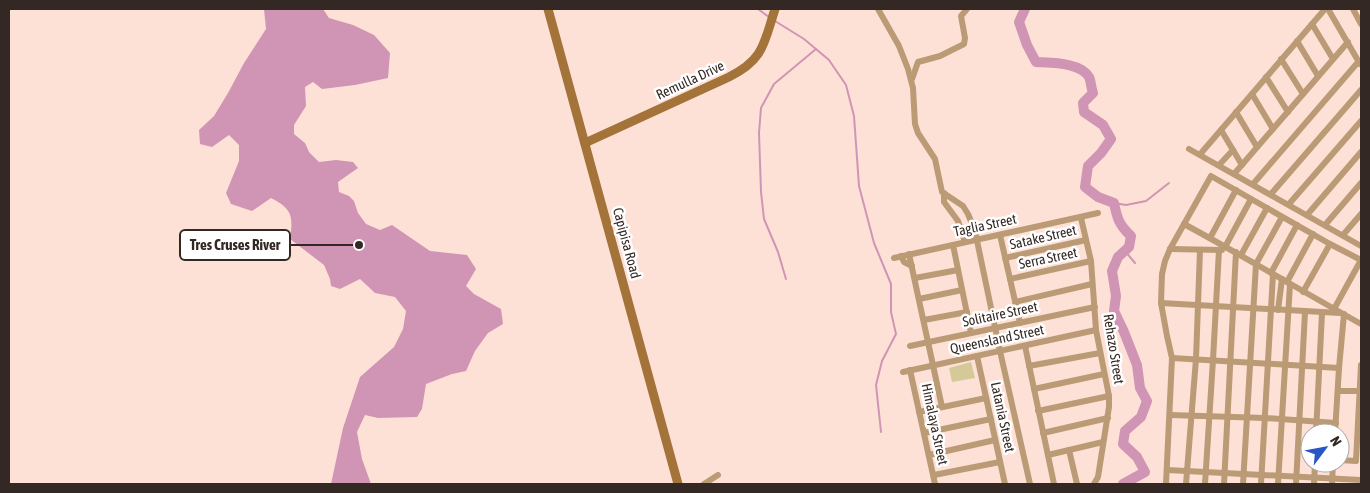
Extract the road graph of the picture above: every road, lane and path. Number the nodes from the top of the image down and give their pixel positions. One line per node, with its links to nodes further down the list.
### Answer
1 (548, 9): 25 (main road, Capipisa Road)
2 (878, 9): 16 (street)
3 (967, 9): 16 (street)
4 (1326, 9): 7 (street); 10 (street)
5 (1353, 9): 8 (street)
6 (774, 10): 25 (main road, Remulla Drive)
7 (1312, 24): 9 (street); 12 (street)
8 (1361, 24)
9 (1297, 41): 11 (street); 14 (street)
10 (1348, 42): 12 (street); 13 (street)
11 (1281, 59): 15 (street); 19 (street)
12 (1333, 59): 14 (street)
13 (1360, 63): 34 (street)
14 (1318, 76): 19 (street)
15 (1266, 77): 18 (street); 21 (street)
16 (912, 80): 37 (street)
17 (1361, 90): 38 (street)
18 (1252, 94): 20 (street); 23 (street)
19 (1302, 94): 21 (street)
20 (1236, 112): 24 (street); 26 (street)
21 (1288, 112): 23 (street)
22 (1361, 120): 40 (street)
23 (1272, 129): 26 (street)
24 (1221, 130): 28 (street); 30 (street)
25 (585, 143): 163 (main road, Capipisa Road)
26 (1257, 147): 32 (street)
27 (1189, 149): 30 (street)
28 (1233, 150): 31 (street); 32 (street)
29 (1361, 152): 44 (street)
30 (1201, 155): 31 (street)
31 (1219, 165): 33 (street)
32 (1242, 165): 33 (street)
33 (1234, 174): 34 (street)
34 (1253, 184): 38 (street)
35 (1361, 184): 49 (street)
36 (1236, 190): 39 (street); 47 (street); 53 (street)
37 (944, 193): 54 (street); 56 (street)
38 (1270, 194): 40 (street)
39 (1251, 199): 41 (street); 63 (street)
40 (1289, 204): 44 (street)
41 (1266, 208): 45 (street); 63 (street)
42 (1098, 213): 46 (street, Taglia Street)
43 (1361, 214): 52 (street)
44 (1307, 215): 49 (street)
45 (1282, 217): 48 (street); 68 (street)
46 (1081, 218): 51 (street, Taglia Street); 55 (street, Rehazo Street)
47 (1184, 224): 53 (street); 60 (street)
48 (1297, 225): 50 (street); 71 (street)
49 (1325, 225): 52 (street)
50 (1313, 234): 57 (street); 74 (street)
51 (1000, 235): 54 (street, Taglia Street); 65 (street)
52 (1343, 235): 59 (street)
53 (1210, 238): 63 (street)
54 (977, 240): 56 (street, Taglia Street); 96 (street)
55 (1086, 240): 65 (street, Satake Street); 67 (street, Rehazo Street)
56 (965, 242): 58 (street, Taglia Street)
57 (1330, 244): 66 (street); 77 (street)
58 (953, 245): 64 (street, Taglia Street); 70 (street)
59 (1361, 246)
60 (1170, 248): 61 (street); 80 (street)
61 (1200, 250): 62 (street); 81 (street)
62 (1219, 250): 63 (street); 82 (street)
63 (1233, 251): 68 (street); 84 (street)
64 (909, 254): 69 (street); 69 (street, Taglia Street)
65 (1006, 258): 73 (street)
66 (1361, 260): 87 (street)
67 (1091, 261): 73 (street, Serra Street); 75 (street, Rehazo Street)
68 (1256, 264): 71 (street); 85 (street)
69 (912, 266): 72 (street)
70 (958, 270): 72 (street); 76 (street)
71 (1272, 273): 74 (street); 86 (street)
72 (914, 278): 78 (street)
73 (1010, 279): 79 (street)
74 (1286, 282): 77 (street); 86 (street); 88 (street)
75 (1092, 284): 79 (street); 83 (street, Rehazo Street)
76 (962, 290): 78 (street); 89 (street)
77 (1303, 292): 87 (street)
78 (919, 299): 93 (street)
79 (1015, 302): 94 (street)
80 (1161, 303): 81 (street); 105 (street)
81 (1198, 305): 82 (street); 106 (street)
82 (1216, 306): 84 (street); 107 (street)
83 (1095, 307): 94 (street, Solitaire Street); 97 (street, Rehazo Street)
84 (1234, 307): 85 (street); 108 (street)
85 (1252, 308): 86 (street); 109 (street)
86 (1275, 309): 88 (street); 110 (street)
87 (1334, 309): 92 (street)
88 (1288, 310): 90 (street); 111 (street)
89 (967, 312): 93 (street); 98 (street)
90 (1305, 312): 91 (street); 113 (street)
91 (1322, 312): 92 (street); 116 (street)
92 (1343, 314): 95 (street); 117 (street)
93 (924, 320): 99 (street)
94 (1020, 323): 96 (street, Solitaire Street)
95 (1361, 324)
96 (995, 328): 98 (street, Solitaire Street); 102 (street)
97 (1096, 330): 101 (street, Queensland Street); 103 (street, Rehazo Street)
98 (972, 333): 99 (street, Solitaire Street)
99 (928, 342): 100 (street, Solitaire Street); 112 (street)
100 (910, 346)
101 (1025, 346): 102 (street, Queensland Street); 115 (street)
102 (1000, 351): 104 (street, Queensland Street); 167 (street)
103 (1100, 352): 115 (street); 120 (street, Rehazo Street)
104 (977, 356): 112 (street, Queensland Street); 125 (street, Latania Street)
105 (1172, 358): 106 (street); 129 (street)
106 (1196, 359): 107 (street); 130 (street)
107 (1213, 360): 108 (street); 131 (street)
108 (1231, 361): 109 (street); 132 (street)
109 (1250, 362): 110 (street); 134 (street)
110 (1268, 363): 111 (street); 135 (street)
111 (1285, 364): 113 (street); 137 (street)
112 (934, 365): 118 (street, Queensland Street); 126 (street)
113 (1302, 365): 116 (street); 138 (street)
114 (1361, 365): 123 (street)
115 (1029, 366): 121 (street)
116 (1320, 367): 117 (street); 139 (street)
117 (1339, 368): 122 (street)
118 (910, 370): 119 (street, Queensland Street); 128 (street, Himalaya Street)
119 (903, 372)
120 (1104, 374): 121 (street); 124 (street, Rehazo Street)
121 (1034, 389): 127 (street)
122 (1338, 390): 123 (street); 140 (street)
123 (1360, 391): 148 (street)
124 (1108, 396): 127 (street); 133 (street, Rehazo Street)
125 (986, 398): 126 (street); 136 (street, Latania Street)
126 (942, 407): 128 (street)
127 (1038, 411): 142 (street)
128 (919, 412): 141 (street, Himalaya Street)
129 (1170, 415): 130 (street); 150 (street)
130 (1192, 416): 131 (street); 151 (street)
131 (1210, 416): 132 (street); 152 (street)
132 (1228, 417): 134 (street); 153 (street)
133 (1108, 418): 142 (street); 144 (street, Rehazo Street)
134 (1247, 418): 135 (street); 154 (street)
135 (1265, 418): 137 (street); 157 (street)
136 (991, 419): 141 (street); 143 (street, Latania Street)
137 (1282, 420): 138 (street); 158 (street)
138 (1300, 421): 139 (street); 159 (street)
139 (1316, 422): 140 (street)
140 (1336, 423)
141 (924, 433): 146 (street, Himalaya Street)
142 (1043, 433): 147 (street)
143 (995, 440): 146 (street); 149 (street, Latania Street)
144 (1103, 442): 145 (street); 170 (street, Rehazo Street)
145 (1069, 450): 147 (street); 169 (street)
146 (929, 455): 156 (street, Himalaya Street)
147 (1048, 455): 168 (street)
148 (1359, 461)
149 (1000, 462): 156 (street); 166 (street, Latania Street)
150 (1167, 470): 151 (street); 171 (street)
151 (1188, 471): 152 (street); 172 (street)
152 (1206, 472): 153 (street); 173 (street)
153 (1224, 473): 154 (street); 174 (street)
154 (1244, 474): 157 (street); 175 (street)
155 (718, 475): 164 (street)
156 (934, 475): 165 (street, Himalaya Street)
157 (1261, 475): 158 (street); 176 (street)
158 (1278, 476): 159 (street); 177 (street)
159 (1296, 477): 160 (street); 178 (street)
160 (1314, 481): 162 (street)
161 (1357, 481): 162 (street)
162 (1332, 482)
163 (678, 484)
164 (704, 484)
165 (936, 484)
166 (1004, 484)
167 (1030, 484)
168 (1054, 484)
169 (1077, 484)
170 (1094, 484)
171 (1166, 484)
172 (1186, 484)
173 (1205, 484)
174 (1224, 484)
175 (1243, 484)
176 (1261, 484)
177 (1278, 484)
178 (1296, 484)

